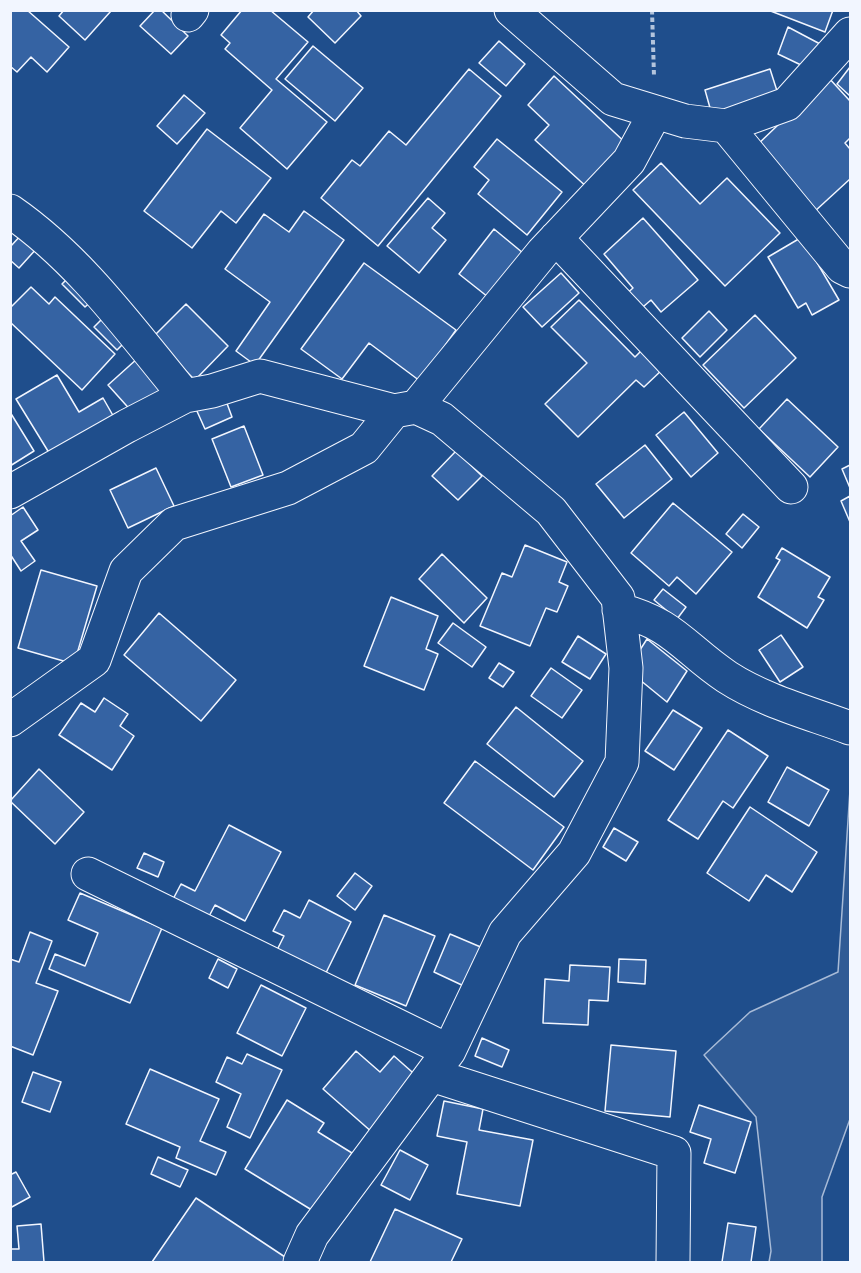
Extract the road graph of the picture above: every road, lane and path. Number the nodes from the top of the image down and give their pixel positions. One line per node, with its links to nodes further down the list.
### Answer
1 (511, 10): 4 (street)
2 (652, 10): 4 (path)
3 (850, 34): 5 (street)
4 (655, 113): 5 (street); 7 (street)
5 (726, 126): 8 (street)
6 (10, 211): 9 (street)
7 (556, 238): 10 (street); 11 (street)
8 (850, 271)
9 (185, 396): 10 (street); 12 (street)
10 (405, 409): 13 (street); 14 (street)
11 (791, 487)
12 (10, 492)
13 (619, 610): 15 (street); 17 (street)
14 (10, 720)
15 (850, 728)
16 (88, 874): 17 (street)
17 (441, 1063): 18 (street); 19 (street)
18 (300, 1263)
19 (673, 1263)

